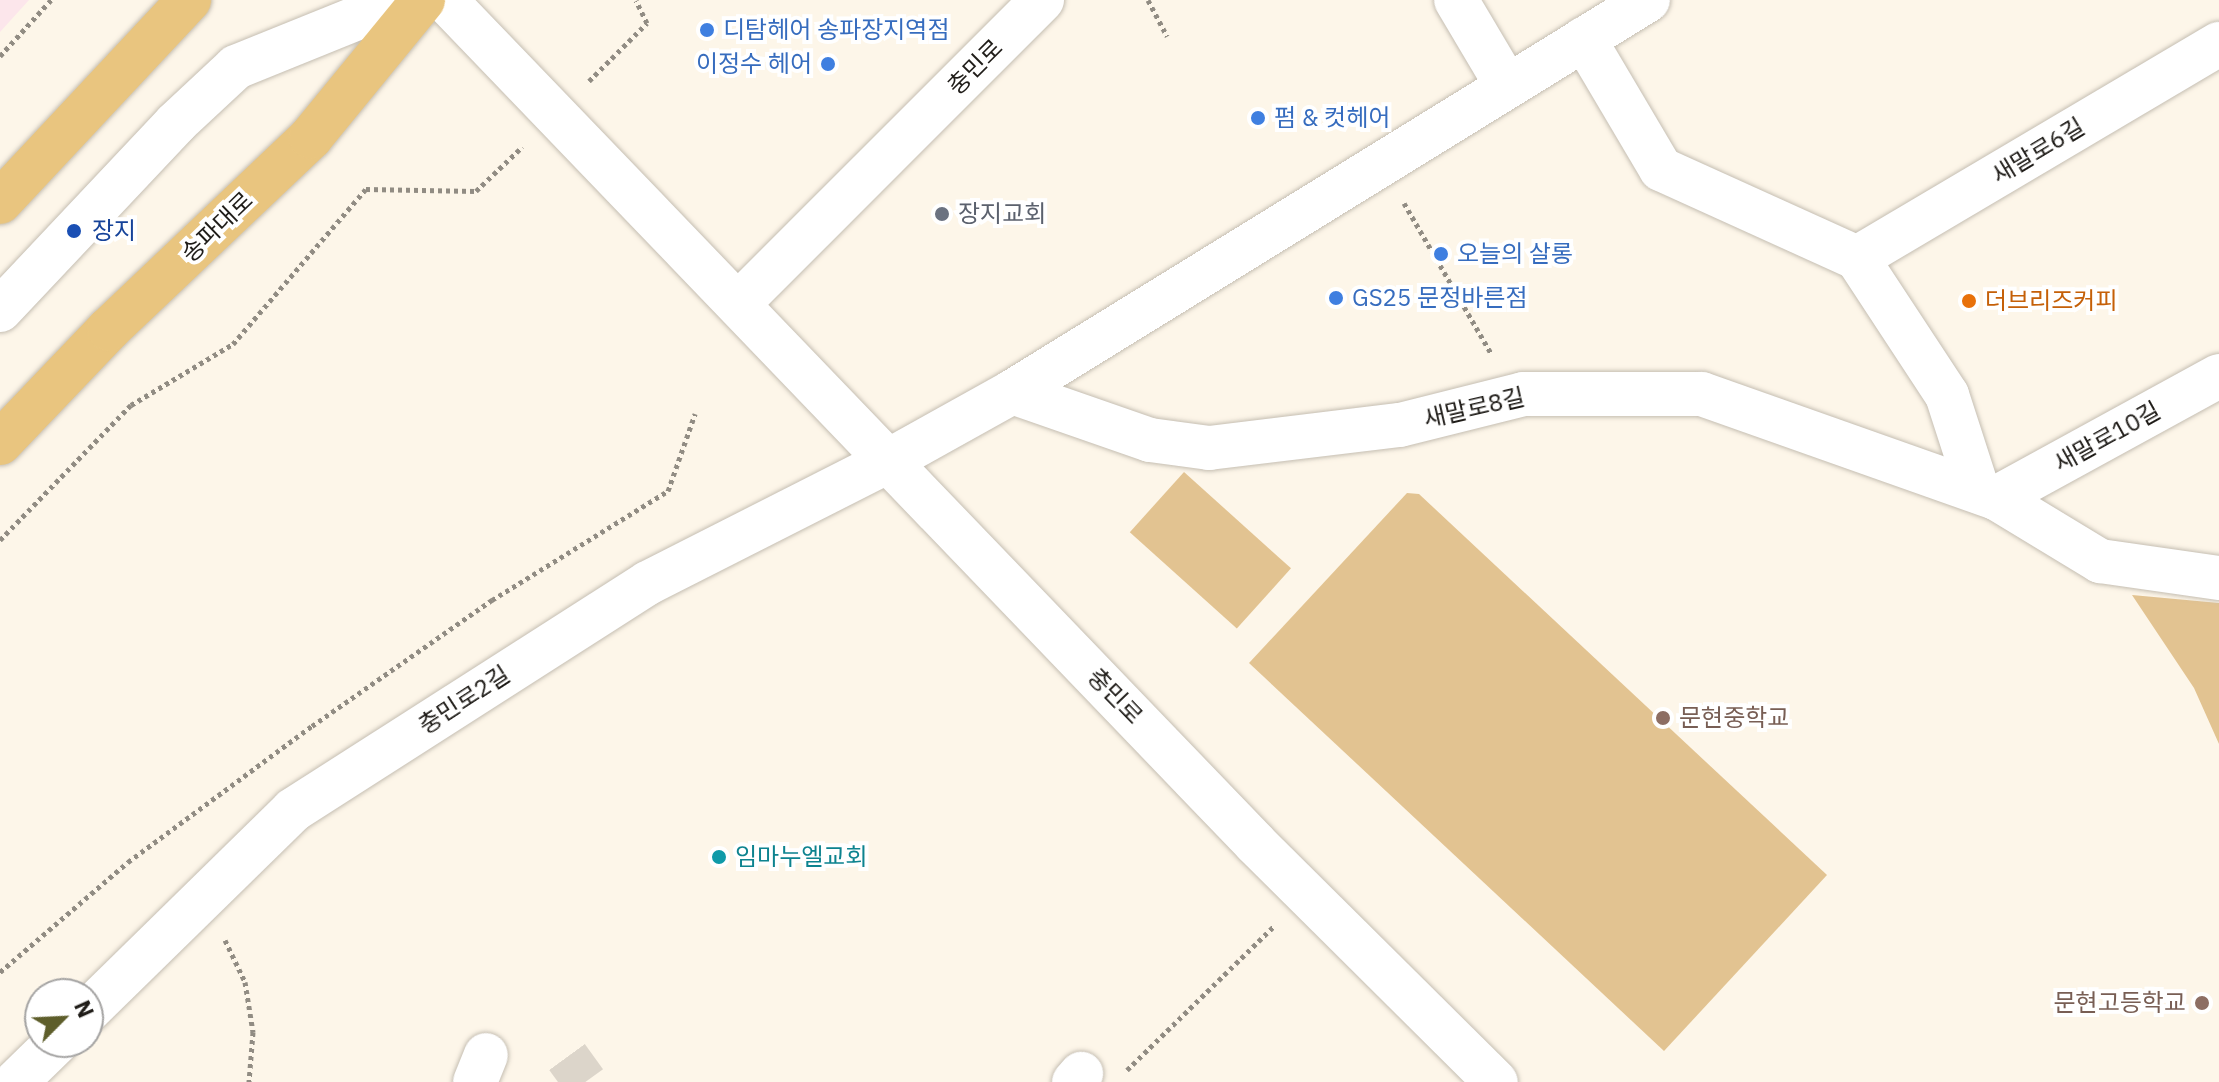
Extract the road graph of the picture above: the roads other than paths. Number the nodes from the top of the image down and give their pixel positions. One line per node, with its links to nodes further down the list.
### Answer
1 (189, 0): 11 (main road)
2 (402, 0): 14 (street)
3 (423, 0): 17 (main road, 송파대로)
4 (445, 0): 13 (street, 충민로)
5 (1042, 0): 13 (street, 충민로)
6 (1456, 0): 10 (street)
7 (1648, 0): 8 (street)
8 (1584, 39): 10 (street); 12 (street)
9 (2219, 44): 12 (street, 새말로6길)
10 (1507, 86): 16 (street)
11 (0, 202)
12 (1857, 258): 19 (street)
13 (738, 304): 18 (street, 충민로)
14 (0, 310)
15 (2219, 376): 19 (street, 새말로10길)
16 (1012, 392): 18 (street); 19 (street, 새말로8길)
17 (0, 443)
18 (890, 460): 21 (street, 충민로2길); 24 (street, 충민로)
19 (1987, 495): 20 (street, 새말로8길)
20 (2219, 578)
21 (104, 995)
22 (41, 1058): 23 (street)
23 (16, 1082)
24 (1496, 1082)

